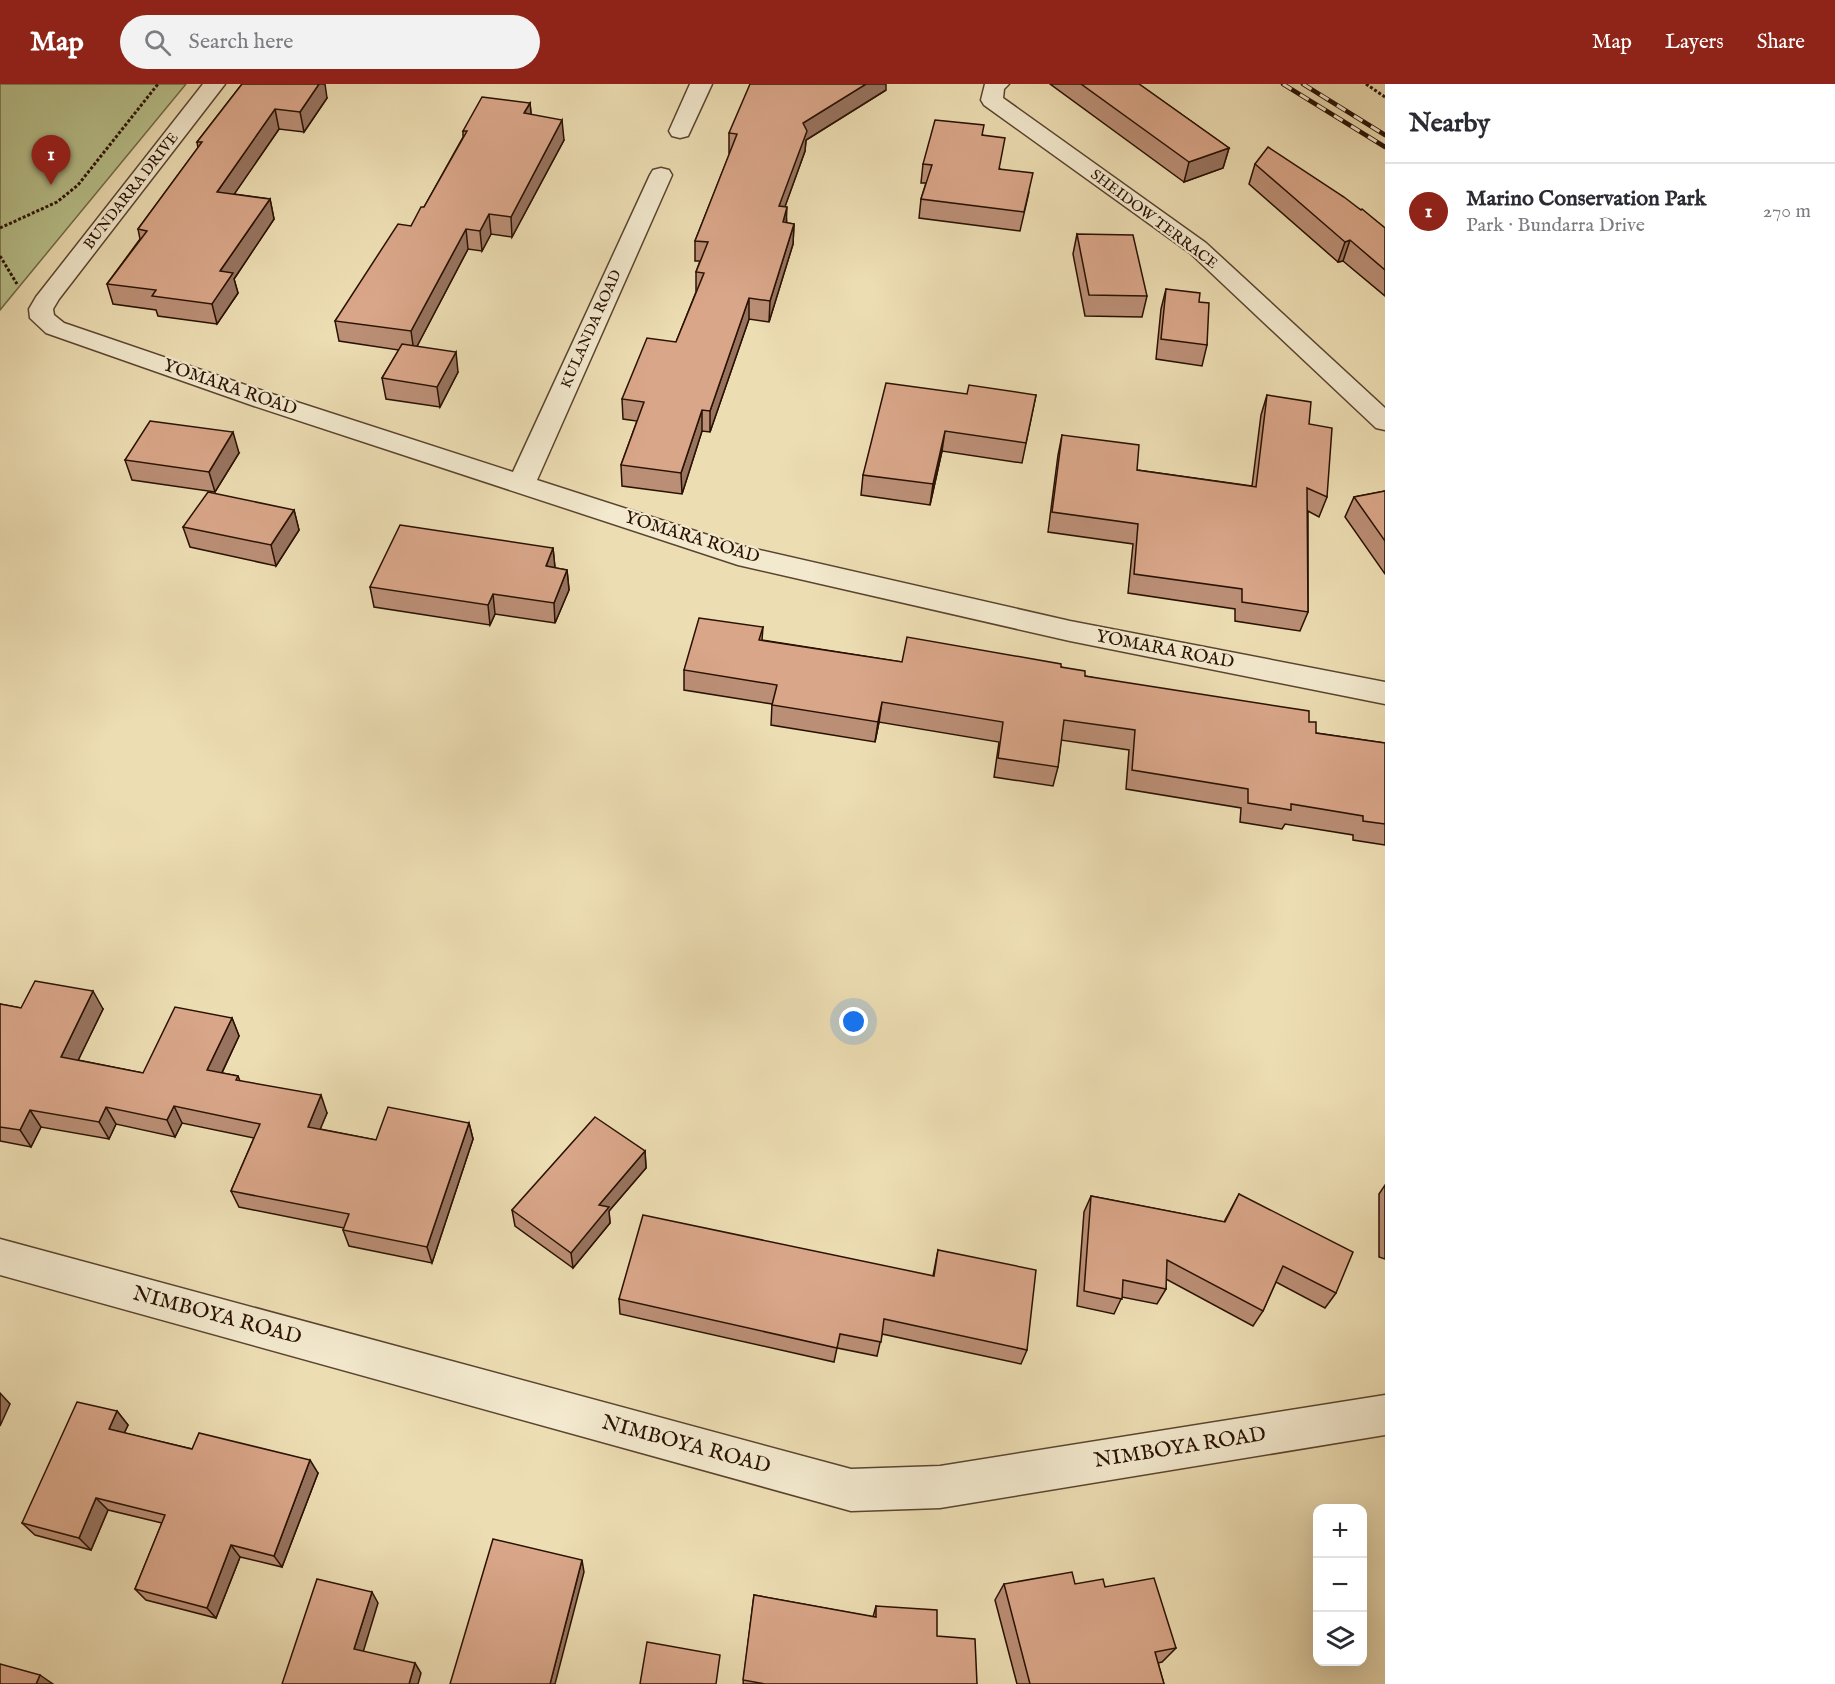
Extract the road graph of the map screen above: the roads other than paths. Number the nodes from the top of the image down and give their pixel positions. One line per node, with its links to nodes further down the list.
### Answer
1 (214, 84): 6 (street, BUNDARRA DRIVE)
2 (701, 84): 4 (street)
3 (995, 92): 7 (street, SHEIDOW TERRACE)
4 (680, 131)
5 (661, 175): 8 (street, KULANDA ROAD)
6 (48, 297): 8 (street, YOMARA ROAD)
7 (1385, 422)
8 (522, 483): 9 (street, YOMARA ROAD)
9 (1385, 693)
10 (0, 1257): 11 (street, NIMBOYA ROAD)
11 (1385, 1414)

